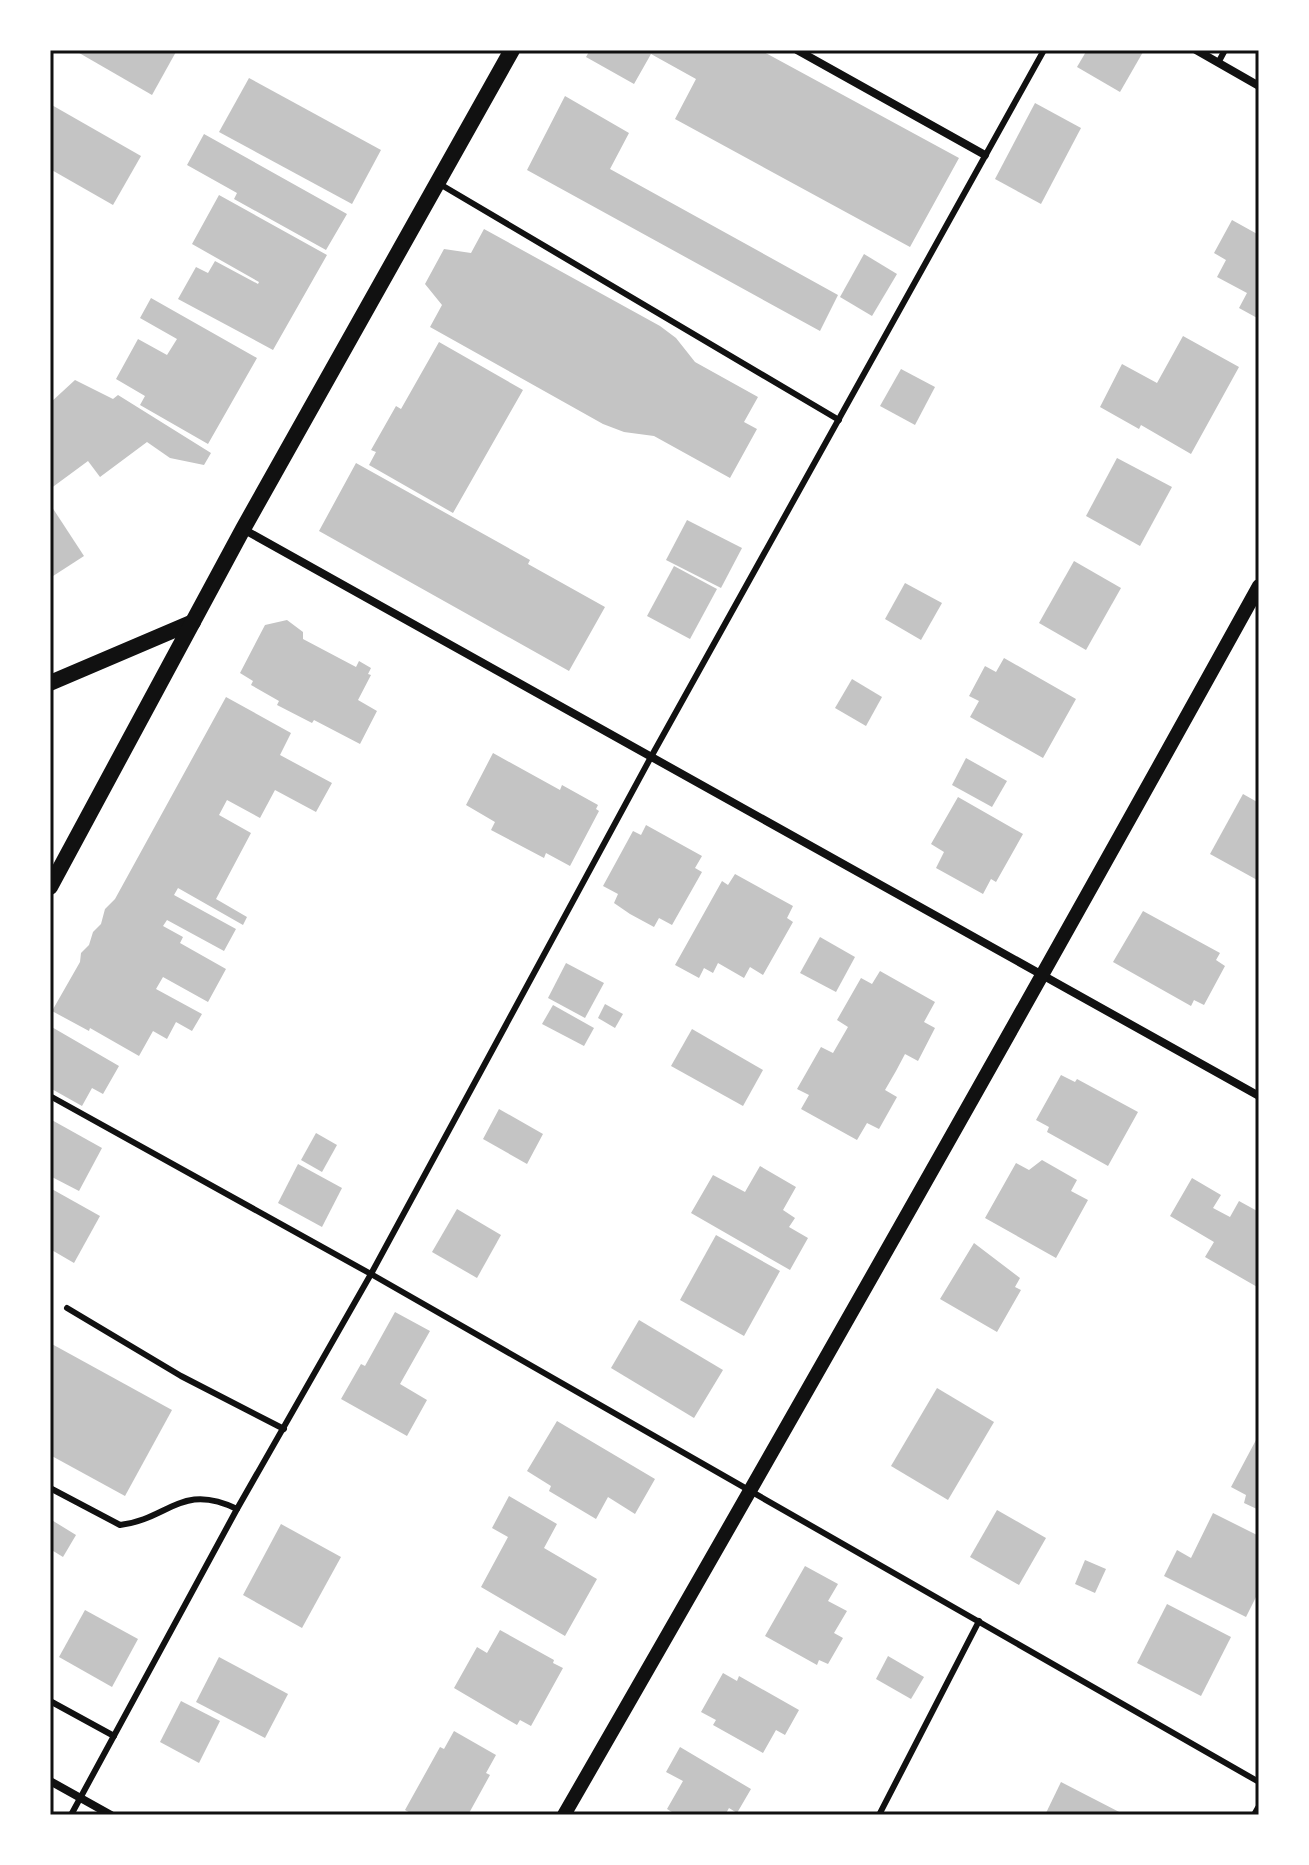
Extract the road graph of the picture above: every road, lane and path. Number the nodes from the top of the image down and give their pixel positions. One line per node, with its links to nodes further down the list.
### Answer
1 (512, 50): 9 (main road)
2 (797, 50): 8 (street)
3 (1044, 50): 8 (lane)
4 (1196, 50): 6 (street)
5 (1225, 50): 6 (lane)
6 (1218, 63): 7 (street)
7 (1259, 86)
8 (985, 155): 10 (lane)
9 (438, 183): 10 (lane); 11 (main road)
10 (839, 420): 15 (lane)
11 (243, 529): 13 (main road); 15 (street)
12 (1259, 586): 17 (street)
13 (193, 622): 14 (main road); 16 (main road)
14 (50, 683)
15 (651, 757): 17 (street); 20 (lane)
16 (50, 887)
17 (1043, 976): 19 (street); 24 (street)
18 (50, 1096): 20 (lane)
19 (1259, 1096)
20 (371, 1274): 22 (lane); 24 (lane)
21 (67, 1308): 22 (lane)
22 (284, 1429): 25 (lane)
23 (50, 1488): 25 (lane)
24 (752, 1490): 26 (lane); 35 (street)
25 (237, 1509): 28 (lane)
26 (979, 1621): 30 (lane); 36 (lane)
27 (50, 1701): 28 (lane)
28 (114, 1736): 31 (lane)
29 (50, 1781): 31 (street)
30 (1259, 1782)
31 (80, 1798): 33 (lane); 34 (street)
32 (1259, 1808): 37 (street)
33 (71, 1815)
34 (111, 1815)
35 (564, 1815)
36 (879, 1815)
37 (1255, 1815)

